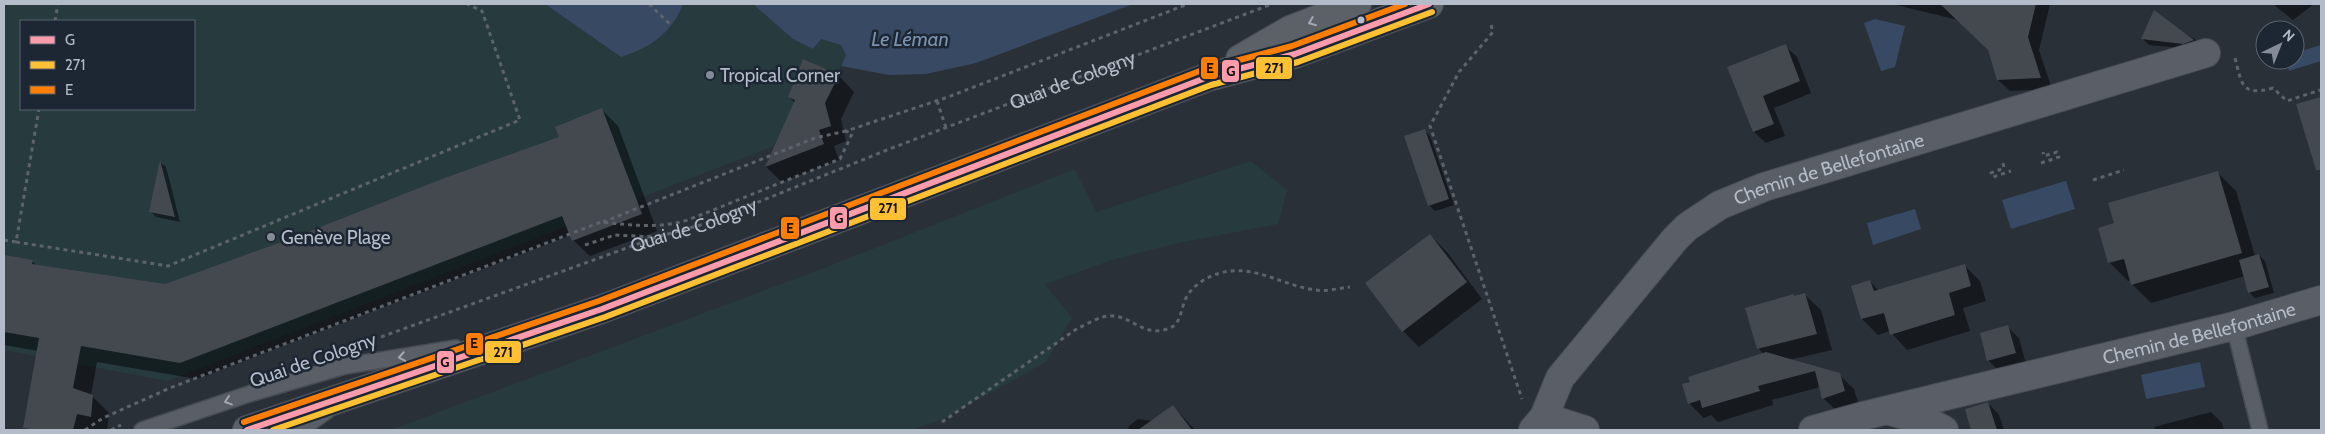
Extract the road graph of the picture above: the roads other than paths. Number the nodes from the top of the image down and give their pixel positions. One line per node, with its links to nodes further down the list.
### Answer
1 (1357, 4): 5 (main road, one-way to 5)
2 (1429, 4): 3 (main road)
3 (1399, 9): 5 (main road)
4 (2206, 53): 11 (street, Chemin de Bellefontaine)
5 (1208, 77): 8 (main road)
6 (2321, 300): 7 (street, Chemin de Bellefontaine)
7 (2234, 326): 10 (street, Chemin de Bellefontaine); 18 (lane)
8 (519, 337): 9 (main road); 12 (lane, one-way to 12)
9 (350, 395): 13 (main road); 14 (lane)
10 (1888, 410): 16 (street, Chemin de Bellefontaine); 17 (street)
11 (1539, 424): 15 (street)
12 (136, 426)
13 (247, 430)
14 (300, 430)
15 (1585, 430)
16 (1813, 430)
17 (1944, 430)
18 (2260, 430)

